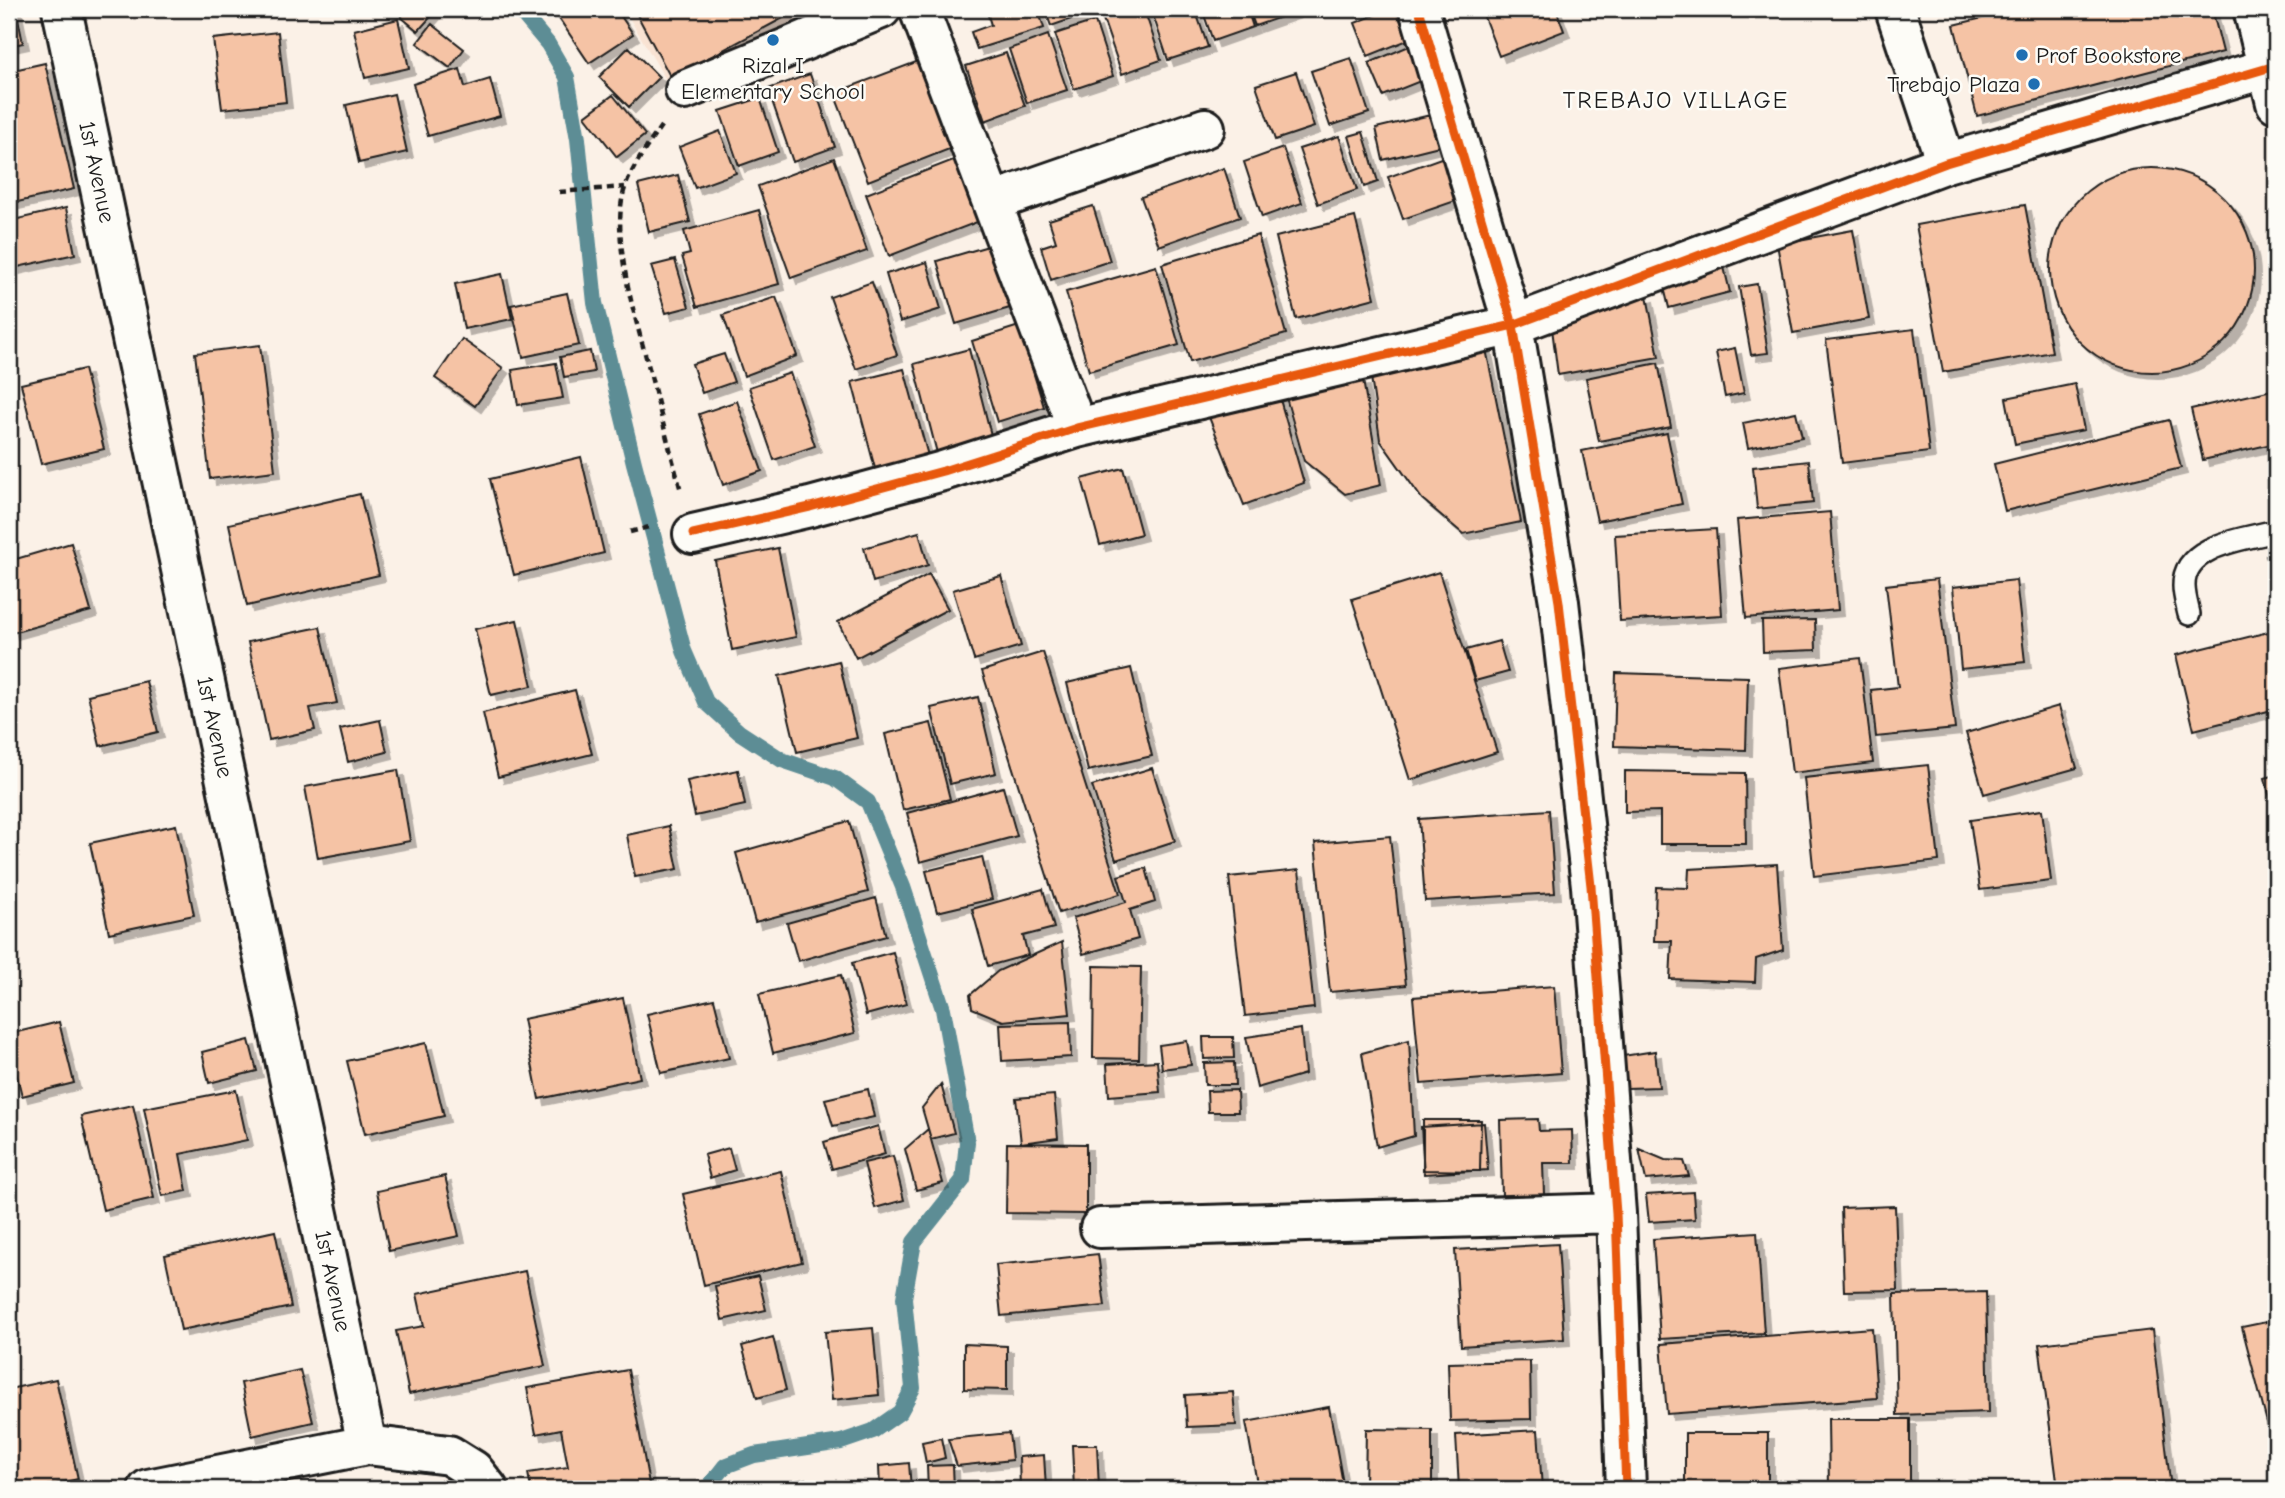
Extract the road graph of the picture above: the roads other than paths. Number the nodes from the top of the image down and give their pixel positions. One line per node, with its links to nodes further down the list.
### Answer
1 (62, 9): 19 (street, 1st Avenue)
2 (881, 9): 8 (street)
3 (919, 9): 11 (street)
4 (1419, 9): 12 (street)
5 (1895, 9): 10 (street)
6 (2253, 9): 7 (street)
7 (2272, 86): 10 (street)
8 (685, 90)
9 (1205, 128): 11 (street)
10 (1946, 163): 12 (street)
11 (992, 202): 13 (street)
12 (1513, 325): 13 (street); 17 (street)
13 (1077, 428): 15 (street)
14 (2276, 531): 16 (lane)
15 (693, 534)
16 (2189, 614)
17 (1616, 1213): 18 (street); 22 (street)
18 (1100, 1228)
19 (368, 1445): 20 (street); 21 (street)
20 (148, 1489)
21 (488, 1489)
22 (1626, 1489)

